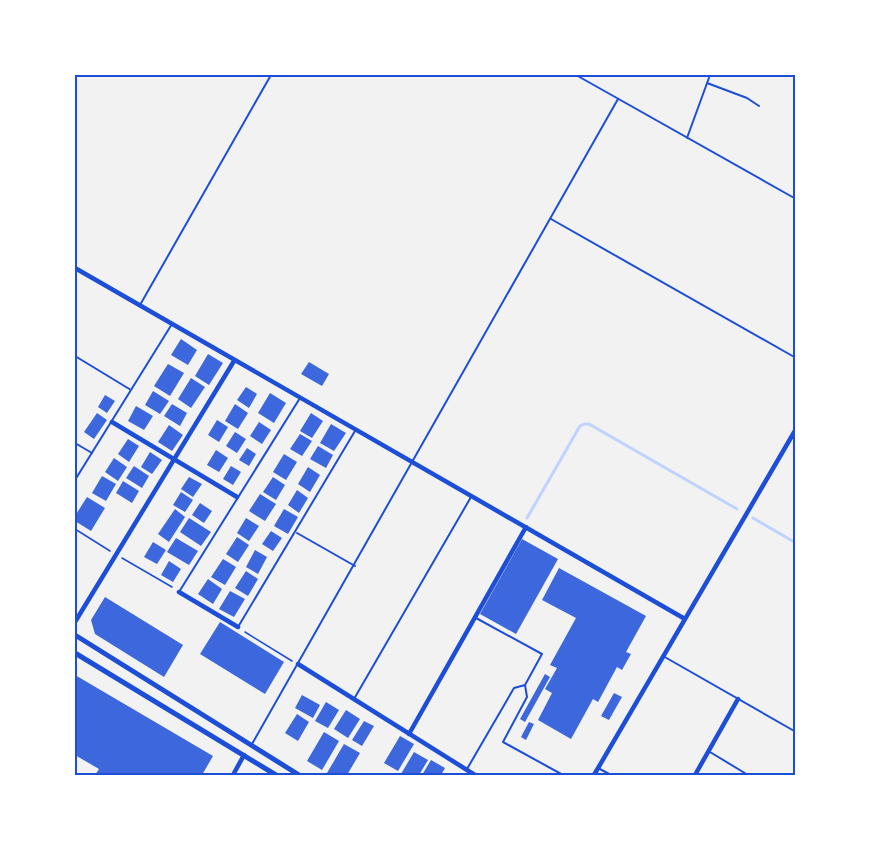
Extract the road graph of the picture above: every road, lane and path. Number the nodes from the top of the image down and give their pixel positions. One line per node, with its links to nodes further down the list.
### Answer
1 (271, 75): 11 (lane)
2 (576, 75): 5 (lane)
3 (710, 75): 4 (lane)
4 (707, 83): 6 (lane); 7 (lane)
5 (618, 99): 7 (lane); 9 (lane)
6 (759, 106)
7 (687, 138): 8 (lane)
8 (796, 199)
9 (550, 219): 14 (lane); 24 (lane)
10 (75, 268): 11 (street)
11 (140, 306): 12 (street)
12 (172, 324): 15 (street); 16 (lane)
13 (75, 356): 16 (lane)
14 (796, 358)
15 (234, 361): 17 (street); 23 (street)
16 (131, 390): 18 (lane)
17 (300, 397): 19 (street); 26 (lane)
18 (112, 422): 22 (lane); 23 (street)
19 (356, 429): 24 (street); 30 (lane)
20 (796, 429): 35 (street)
21 (75, 443): 22 (lane)
22 (92, 453): 25 (lane)
23 (174, 459): 26 (street); 31 (street)
24 (414, 462): 27 (street); 32 (lane)
25 (75, 480)
26 (237, 497): 33 (lane)
27 (471, 497): 28 (street); 43 (lane)
28 (526, 527): 34 (street); 35 (street)
29 (75, 529): 31 (path)
30 (296, 533): 32 (lane); 37 (lane)
31 (116, 554): 33 (path); 36 (street)
32 (354, 566): 41 (lane)
33 (179, 592): 37 (street)
34 (475, 617): 42 (lane); 46 (street)
35 (685, 619): 40 (street)
36 (75, 622)
37 (238, 627): 41 (path)
38 (75, 635): 47 (street)
39 (75, 653): 49 (street)
40 (663, 656): 44 (lane); 50 (street)
41 (298, 664): 43 (street); 47 (lane)
42 (525, 685): 51 (lane); 56 (lane)
43 (354, 699): 46 (street)
44 (738, 699): 45 (lane); 48 (street)
45 (796, 732)
46 (409, 734): 51 (street)
47 (251, 746): 54 (street)
48 (709, 751): 59 (street); 60 (lane)
49 (244, 755): 52 (street); 53 (street)
50 (598, 768): 57 (street); 58 (lane)
51 (466, 770): 55 (street)
52 (233, 775)
53 (276, 775)
54 (299, 775)
55 (475, 775)
56 (563, 775)
57 (594, 775)
58 (611, 775)
59 (695, 775)
60 (748, 775)

